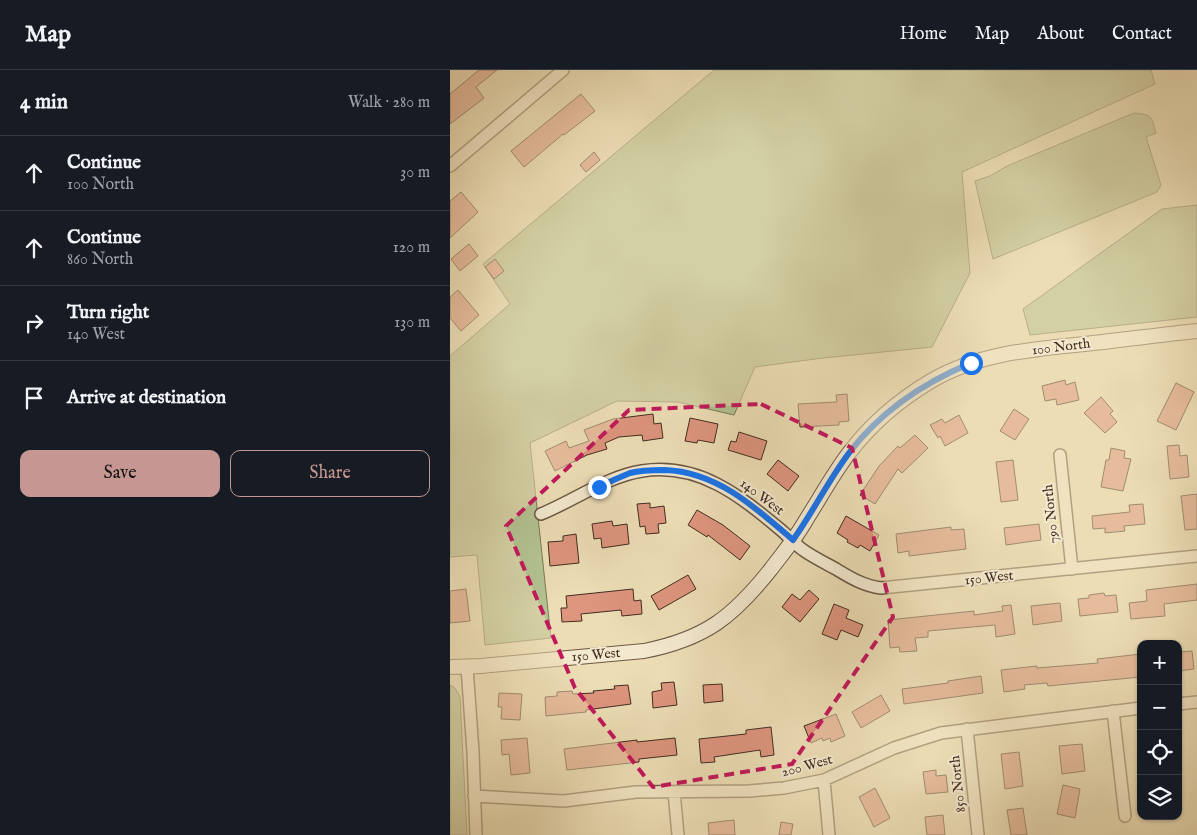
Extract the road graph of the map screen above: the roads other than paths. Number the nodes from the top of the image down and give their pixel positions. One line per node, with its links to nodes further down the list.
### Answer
1 (556, 72): 2 (street)
2 (450, 166)
3 (1197, 331): 6 (street, 100 North)
4 (1060, 455): 8 (street, 790 North)
5 (541, 514): 6 (street, 140 West)
6 (793, 540): 8 (street, 150 West); 10 (street, 150 West)
7 (1197, 556): 8 (street, 150 West)
8 (1072, 569)
9 (450, 667): 10 (street, 150 West)
10 (467, 667): 18 (street)
11 (1197, 702): 12 (street)
12 (1182, 704)
13 (1137, 708): 14 (street, 200 West)
14 (1113, 711): 15 (street, 200 West); 19 (street)
15 (967, 729): 16 (street, 200 West); 23 (street, 850 North)
16 (824, 780): 17 (street, 200 West); 22 (street)
17 (674, 792): 18 (street, 200 West); 21 (street)
18 (474, 796): 20 (street)
19 (1125, 816)
20 (476, 835)
21 (678, 835)
22 (829, 835)
23 (978, 835)

